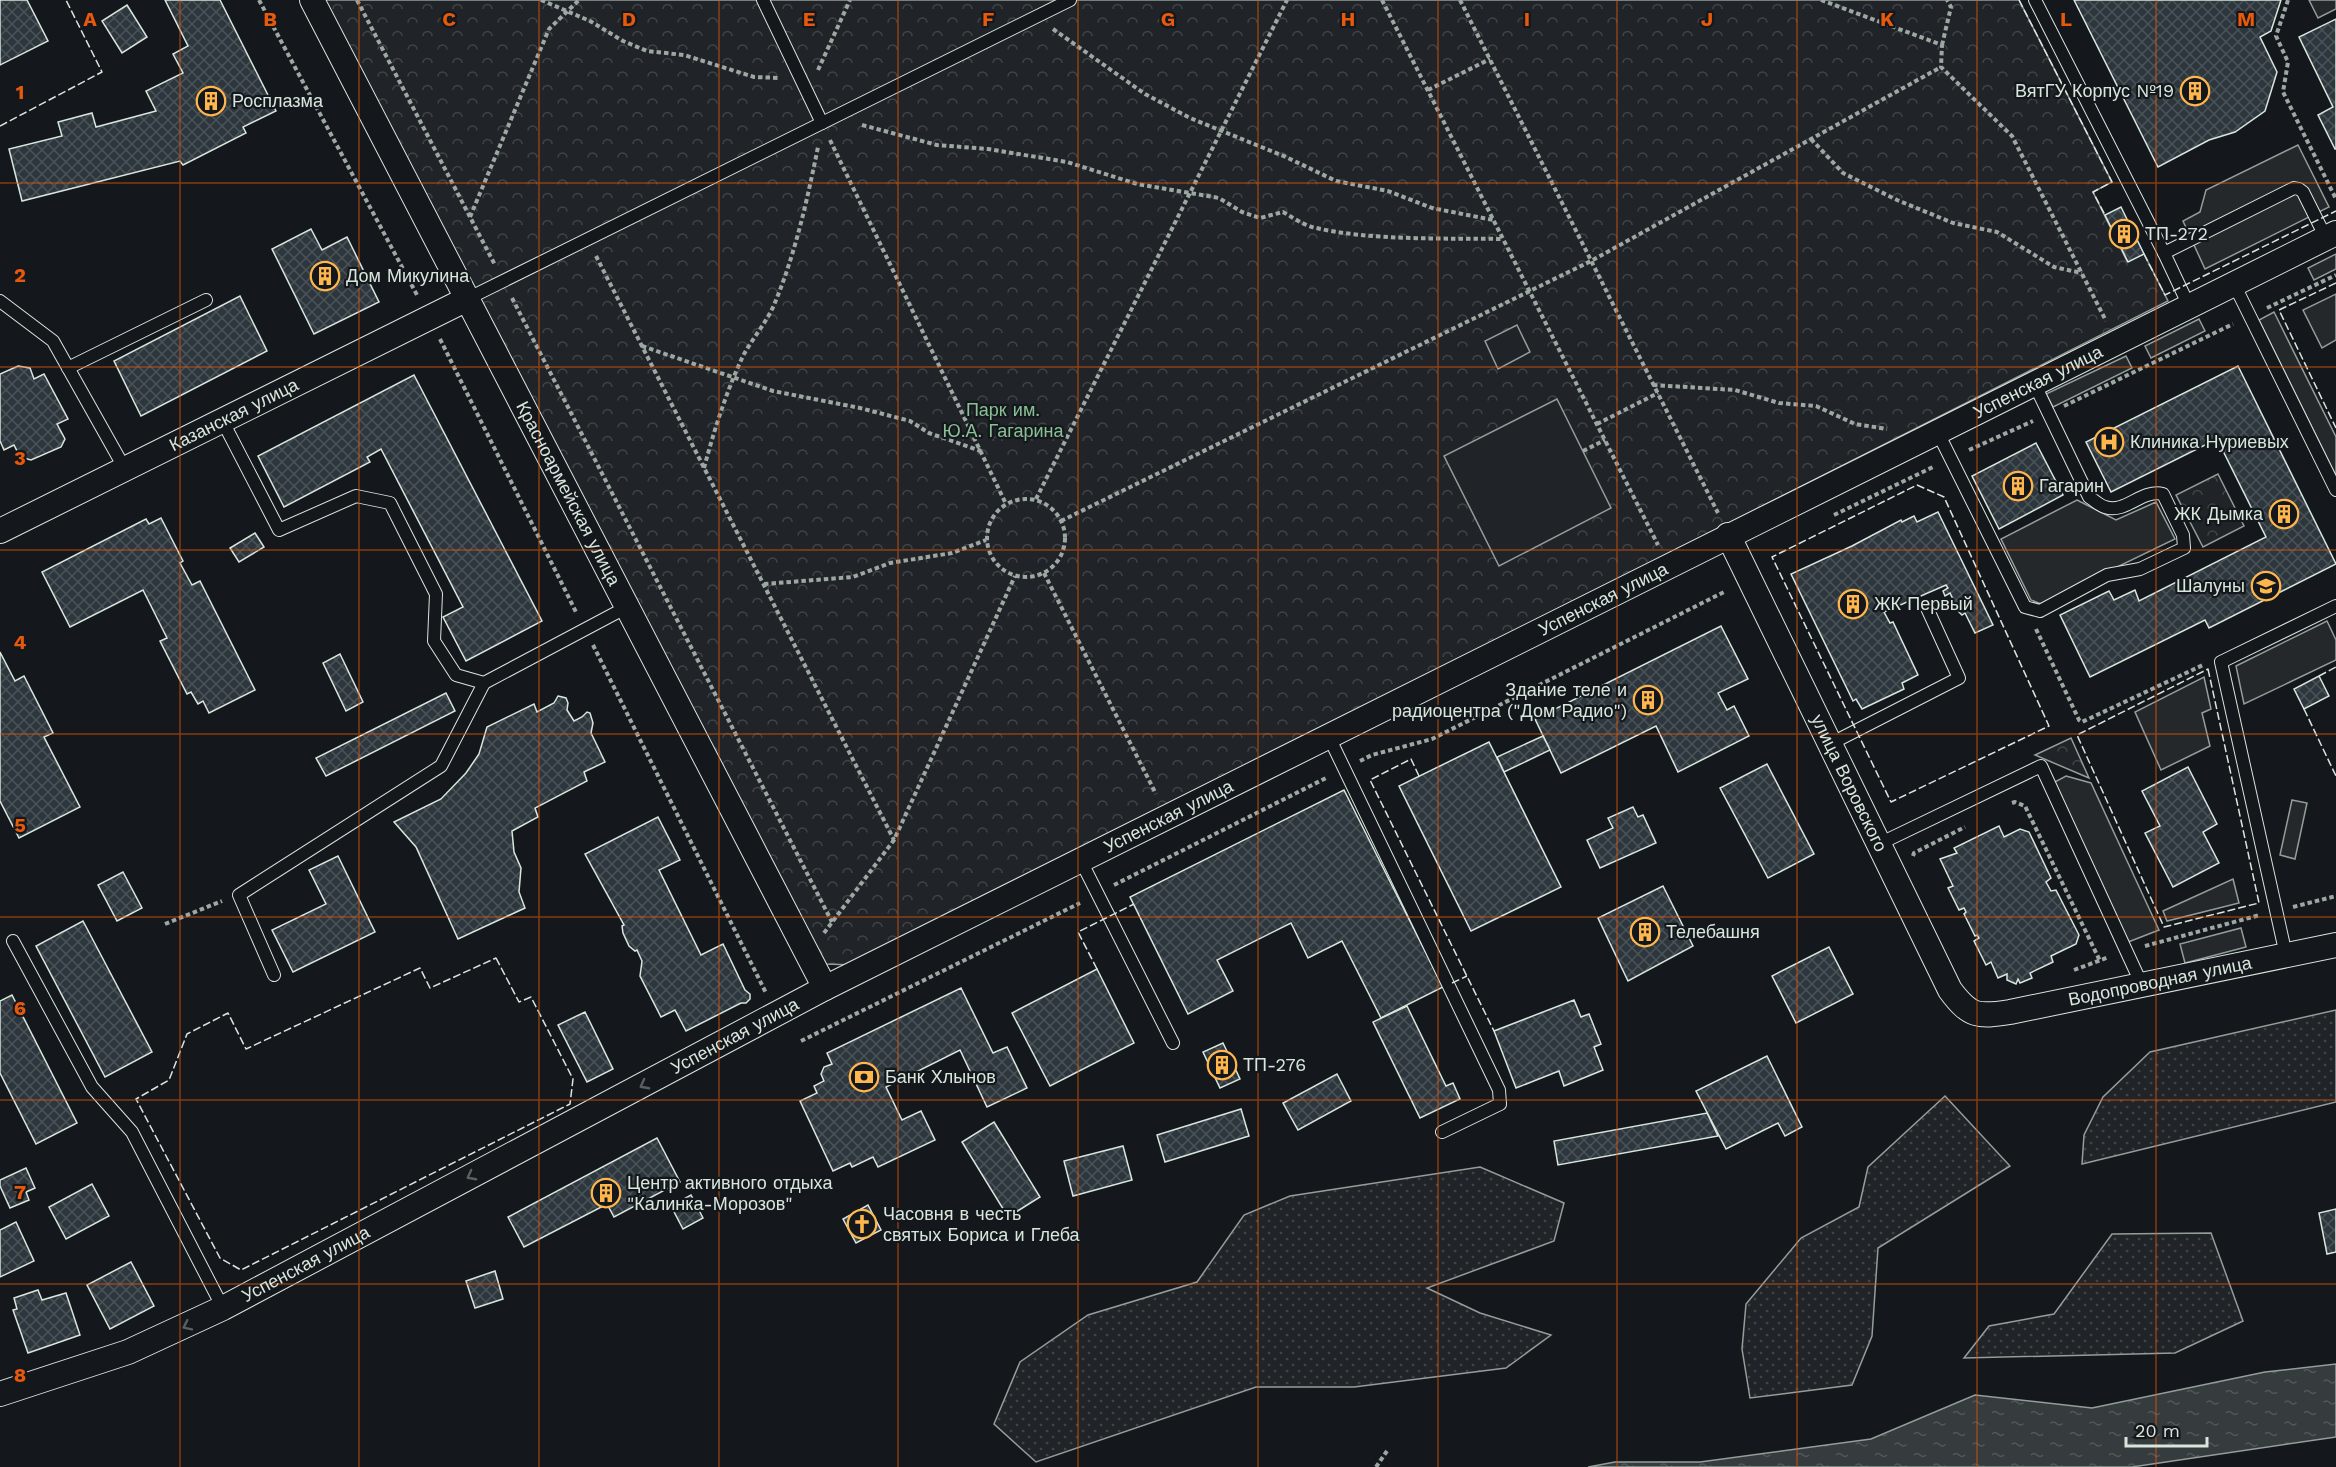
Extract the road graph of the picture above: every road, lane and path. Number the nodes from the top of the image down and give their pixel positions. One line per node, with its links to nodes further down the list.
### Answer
1 (258, 0): 43 (path)
2 (312, 0): 39 (street, Красноармейская улица)
3 (357, 0): 28 (path)
4 (541, 0): 16 (path)
5 (579, 0): 16 (path)
6 (763, 0): 21 (lane)
7 (850, 0): 21 (path)
8 (1070, 0): 17 (lane)
9 (1287, 0): 24 (path)
10 (1382, 0): 22 (path)
11 (1460, 0): 19 (path)
12 (1821, 0): 18 (path)
13 (1947, 0): 18 (path)
14 (2035, 0): 33 (lane)
15 (2288, 0): 27 (path)
16 (567, 11): 21 (path); 28 (path)
17 (1036, 16): 23 (lane); 24 (path)
18 (1942, 45): 20 (path)
19 (1490, 60): 22 (path); 34 (path)
20 (1941, 67): 25 (path); 35 (path)
21 (807, 90): 23 (lane)
22 (1428, 90): 29 (path)
23 (827, 120): 26 (path); 32 (lane); 47 (path); 56 (path)
24 (1221, 131): 26 (path); 29 (path)
25 (1811, 139): 34 (path); 35 (path)
26 (1191, 192): 31 (path); 61 (path)
27 (2336, 199)
28 (470, 218): 36 (path)
29 (1494, 220): 31 (path)
30 (2331, 236): 33 (lane); 37 (street, Успенская улица)
31 (1503, 239): 38 (path)
32 (587, 240): 36 (lane); 45 (path)
33 (2164, 253): 42 (lane)
34 (1591, 261): 38 (path); 49 (path)
35 (2082, 273): 44 (path)
36 (503, 281): 39 (lane); 92 (path)
37 (2234, 284): 42 (street, Успенская улица); 60 (lane)
38 (1530, 292): 52 (path); 63 (path)
39 (467, 299): 43 (street, Казанская улица); 73 (street, Красноармейская улица)
40 (206, 300): 46 (lane)
41 (0, 301): 46 (lane)
42 (2189, 306): 48 (street, Успенская улица)
43 (430, 318): 51 (street, Казанская улица); 76 (path)
44 (2108, 325)
45 (642, 346): 47 (path); 58 (path)
46 (68, 368): 59 (lane)
47 (735, 377): 56 (path); 58 (path)
48 (2034, 383): 54 (street, Успенская улица); 74 (lane)
49 (1653, 385): 50 (path); 53 (path)
50 (1658, 393): 52 (path); 65 (path)
51 (222, 420): 59 (street, Казанская улица); 78 (lane)
52 (1596, 424): 55 (path)
53 (1887, 429)
54 (1937, 431): 65 (street, Успенская улица); 74 (lane)
55 (1605, 440): 57 (path); 67 (path)
56 (981, 451): 62 (path)
57 (1583, 451)
58 (704, 468): 70 (path)
59 (125, 469): 64 (street, Казанская улица)
60 (2336, 490)
61 (1036, 500): 62 (path); 63 (path)
62 (1006, 504): 66 (path)
63 (1061, 521): 68 (path)
64 (0, 531)
65 (1728, 535): 79 (street, Успенская улица); 80 (street, улица Воровского)
66 (986, 540): 69 (path); 70 (path)
67 (1663, 555)
68 (1044, 573): 69 (path); 83 (path)
69 (1015, 576): 86 (path)
70 (764, 584): 86 (path)
71 (1724, 592): 81 (path)
72 (2336, 606): 77 (lane)
73 (627, 607): 76 (lane); 97 (street, Красноармейская улица)
74 (2025, 607): 77 (path)
75 (1927, 608): 80 (lane)
76 (585, 629): 78 (lane); 104 (path)
77 (2221, 662): 91 (lane)
78 (484, 683): 88 (lane)
79 (1329, 737): 81 (lane); 83 (street, Успенская улица)
80 (1830, 744): 85 (street, улица Воровского)
81 (1345, 768): 89 (path); 108 (lane)
82 (2005, 807): 99 (path)
83 (1168, 818): 87 (street, Успенская улица)
84 (1974, 823): 85 (path)
85 (1888, 839): 96 (lane); 105 (street, улица Воровского)
86 (894, 840): 92 (path)
87 (1081, 861): 89 (lane); 103 (street, Успенская улица)
88 (239, 894): 93 (path); 101 (lane)
89 (1098, 894): 106 (path); 107 (lane)
90 (2336, 896): 91 (path)
91 (2277, 910): 96 (path); 98 (lane)
92 (832, 922): 97 (path)
93 (165, 924)
94 (13, 941): 109 (lane)
95 (2336, 945): 98 (street, Водопроводная улица)
96 (2127, 951): 99 (path); 102 (lane)
97 (807, 954): 103 (street, Красноармейская улица)
98 (2286, 956): 102 (street, Водопроводная улица)
99 (2100, 961): 100 (path)
100 (2069, 972)
101 (274, 975)
102 (2142, 985): 105 (street, Водопроводная улица)
103 (825, 988): 109 (street, Успенская улица, one-way to 109)
104 (770, 999)
105 (1984, 1016)
106 (801, 1041)
107 (1173, 1043)
108 (1442, 1132)
109 (223, 1308): 110 (street, Успенская улица, one-way to 110)
110 (0, 1394)
111 (1387, 1451): 112 (path)
112 (1376, 1467)

